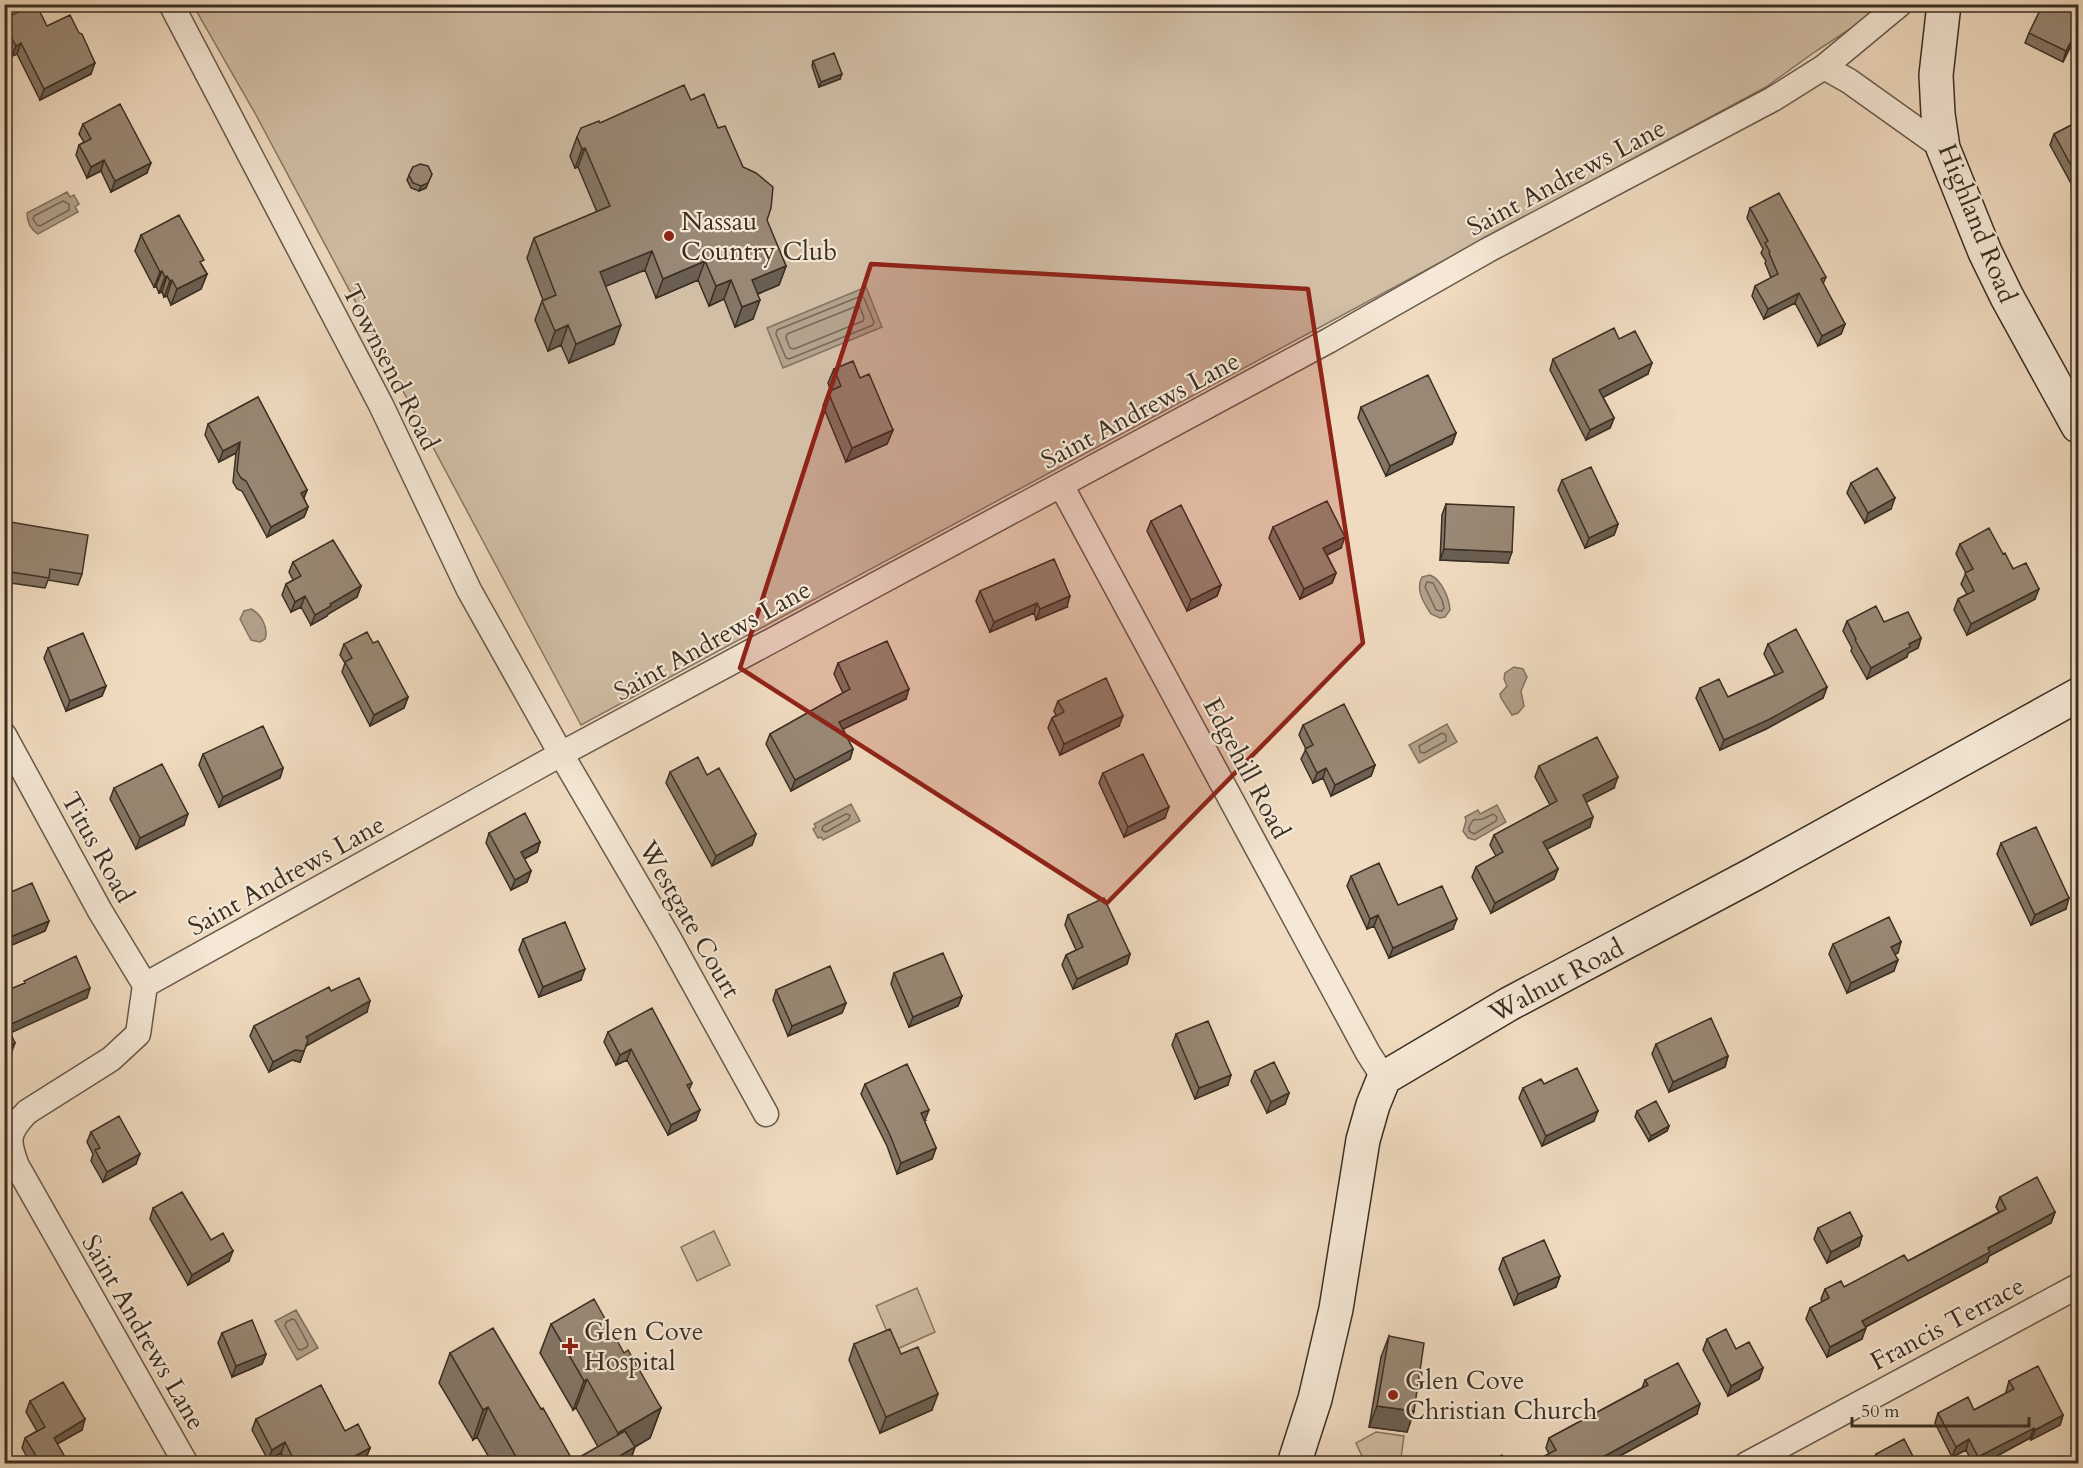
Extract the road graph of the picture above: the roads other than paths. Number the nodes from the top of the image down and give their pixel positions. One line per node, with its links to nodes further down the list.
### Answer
1 (171, 4): 10 (street, Townsend Road)
2 (1900, 4): 4 (street, Saint Andrews Lane)
3 (1944, 4): 5 (street, Highland Road)
4 (1824, 67): 5 (street); 7 (street, Saint Andrews Lane)
5 (1943, 148): 6 (street, Highland Road)
6 (2079, 426)
7 (1061, 485): 10 (street, Saint Andrews Lane); 12 (street, Edgehill Road)
8 (2079, 695): 12 (street, Walnut Road)
9 (4, 735): 11 (street, Titus Road)
10 (561, 754): 11 (street, Saint Andrews Lane); 13 (street, Westgate Court)
11 (145, 985): 15 (street, Saint Andrews Lane)
12 (1384, 1078): 16 (street)
13 (766, 1114)
14 (2079, 1286): 17 (street, Francis Terrace)
15 (186, 1464)
16 (1294, 1464)
17 (1747, 1464)

